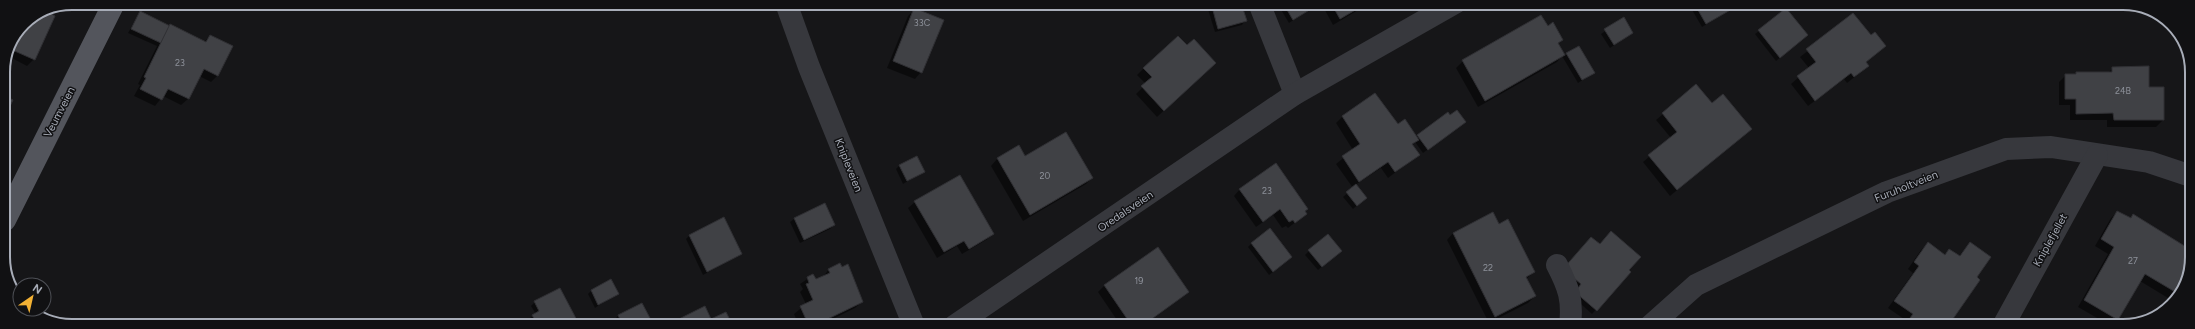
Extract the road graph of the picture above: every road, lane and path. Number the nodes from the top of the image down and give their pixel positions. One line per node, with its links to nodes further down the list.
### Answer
1 (110, 10): 8 (main road, Veumveien)
2 (789, 10): 10 (street, Knipleveien)
3 (1262, 10): 5 (street)
4 (1443, 10): 5 (street, Oredalsveien)
5 (1295, 94): 11 (street, Oredalsveien)
6 (2097, 155): 7 (street, Furuholtveien); 13 (street, Furuholtveien); 14 (street, Kniplefjellet)
7 (2185, 174)
8 (10, 210)
9 (1557, 265): 12 (street)
10 (911, 319)
11 (964, 319)
12 (1571, 319)
13 (1658, 319)
14 (2007, 319)

